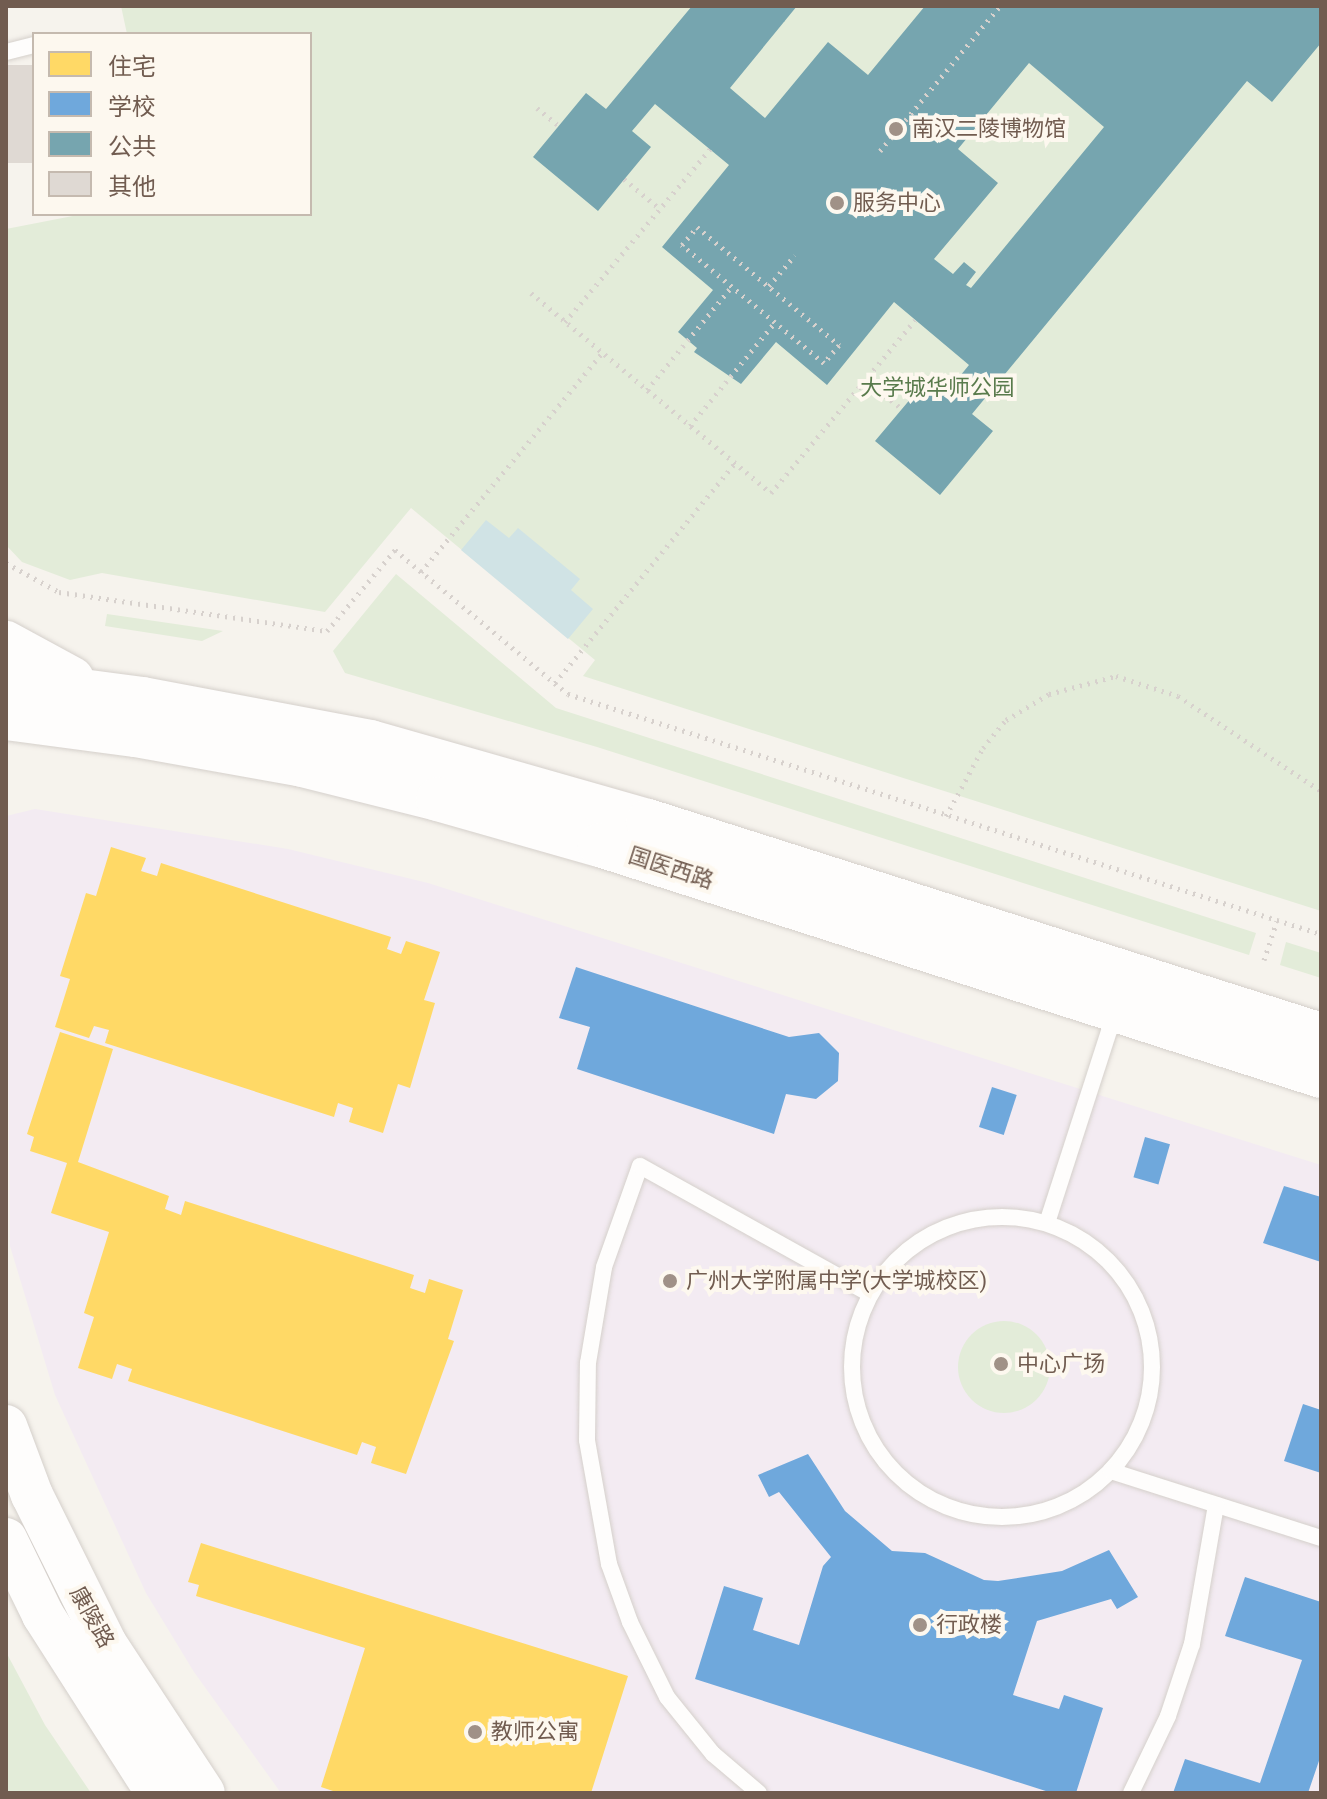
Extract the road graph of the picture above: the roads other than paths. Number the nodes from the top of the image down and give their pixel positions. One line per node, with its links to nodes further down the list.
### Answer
1 (32, 46): 2 (lane)
2 (6, 52)
3 (6, 643): 5 (main road)
4 (6, 681): 5 (main road, 国医西路)
5 (103, 693): 7 (main road, 国医西路)
6 (6, 718): 7 (main road, 国医西路)
7 (1121, 992): 8 (main road, 国医西路); 9 (main road, 国医西路); 10 (lane)
8 (1321, 1035)
9 (1321, 1076)
10 (1047, 1223): 11 (lane); 13 (lane)
11 (870, 1294): 13 (lane); 19 (lane)
12 (6, 1426): 18 (street, 康陵路)
13 (1111, 1471): 14 (lane)
14 (1216, 1505): 15 (lane); 20 (lane)
15 (1321, 1538)
16 (6, 1539): 17 (street, 康陵路)
17 (157, 1793)
18 (204, 1793)
19 (759, 1793)
20 (1131, 1793)

